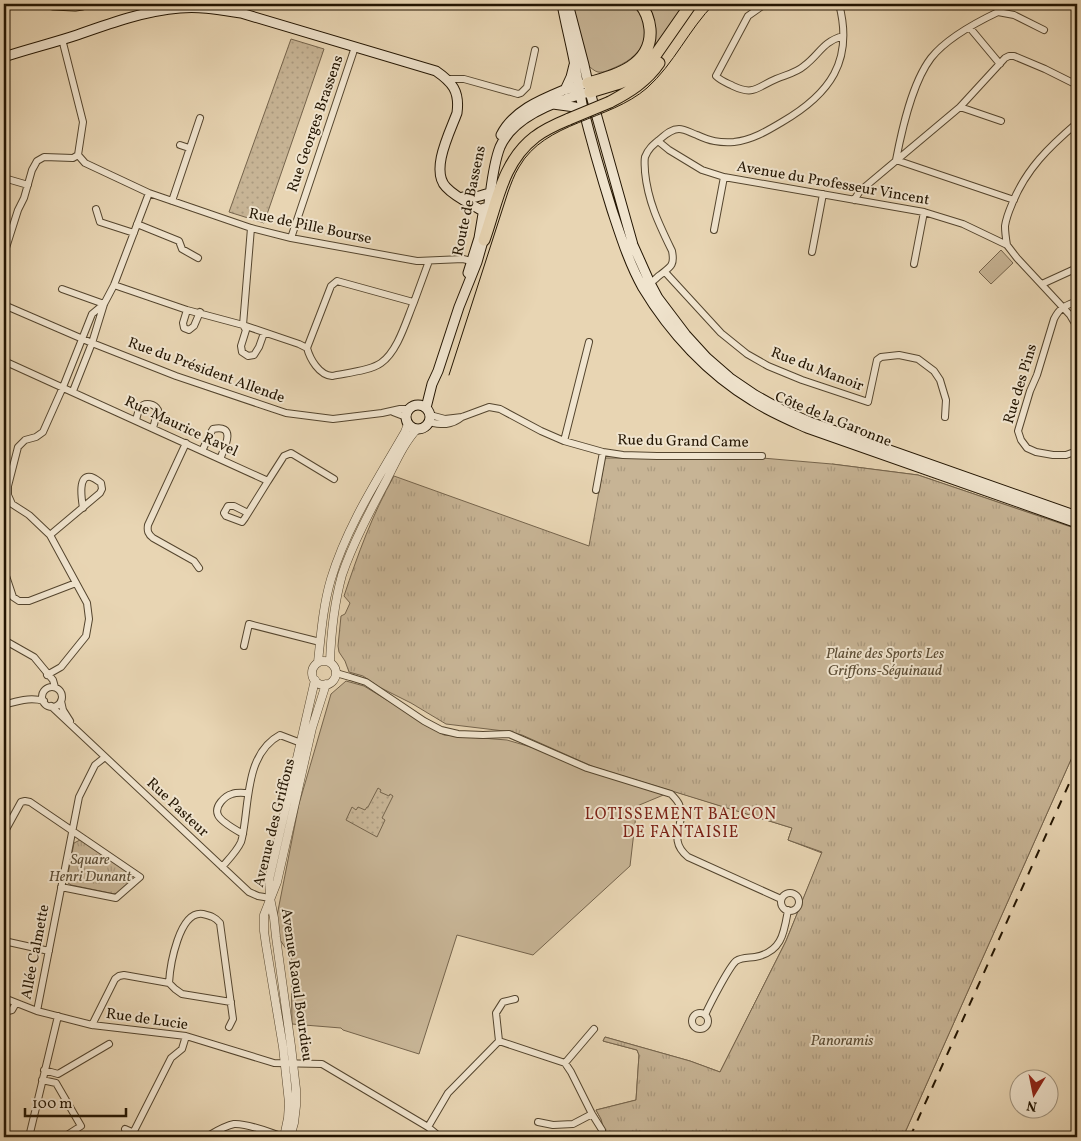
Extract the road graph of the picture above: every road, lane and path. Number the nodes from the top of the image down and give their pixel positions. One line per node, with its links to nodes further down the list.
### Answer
1 (53, 4): 2 (highway)
2 (82, 4)
3 (562, 4): 17 (main road)
4 (568, 4): 21 (main road)
5 (640, 4): 21 (highway)
6 (692, 4): 20 (highway); 53 (highway, bridge)
7 (764, 4): 11 (street)
8 (839, 4): 11 (street)
9 (970, 28): 10 (street); 16 (street); 34 (street)
10 (1044, 30)
11 (843, 36): 30 (street)
12 (62, 40): 13 (main road); 15 (main road); 33 (street)
13 (355, 47): 18 (main road); 52 (street, Rue Georges Brassens)
14 (535, 50): 18 (street)
15 (4, 57)
16 (1000, 64): 19 (street); 24 (street)
17 (575, 65): 21 (main road); 22 (main road)
18 (448, 79): 41 (main road)
19 (1077, 86)
20 (606, 88): 21 (highway); 26 (highway)
21 (584, 89): 22 (main road, Route de Bassens); 23 (main road); 25 (main road, Côte de la Garonne); 26 (main road, Côte de la Garonne)
22 (565, 90): 39 (main road, Route de Bassens)
23 (553, 104): 25 (main road); 53 (main road)
24 (960, 107): 28 (street); 34 (street)
25 (584, 111): 64 (main road, Côte de la Garonne)
26 (597, 116): 62 (main road, Côte de la Garonne)
27 (200, 118): 32 (street)
28 (1002, 121)
29 (1077, 123): 43 (street)
30 (658, 141): 35 (street, Avenue du Professeur Vincent); 63 (street)
31 (180, 145): 32 (street)
32 (189, 148): 44 (street)
33 (78, 156): 37 (street); 38 (street, Rue de Pille Bourse)
34 (896, 160): 42 (street); 43 (street)
35 (724, 176): 40 (street, Avenue du Professeur Vincent); 50 (street)
36 (4, 178): 37 (street)
37 (28, 186): 56 (street)
38 (149, 193): 44 (street, Rue de Pille Bourse); 48 (street)
39 (486, 194): 41 (main road); 46 (main road, Route de Bassens)
40 (824, 194): 42 (street, Avenue du Professeur Vincent); 55 (street)
41 (455, 195): 46 (main road)
42 (854, 200): 47 (street, Avenue du Professeur Vincent)
43 (1014, 200): 54 (street)
44 (172, 201): 49 (street, Rue de Pille Bourse)
45 (96, 209): 51 (street)
46 (483, 211): 58 (main road, Route de Bassens)
47 (924, 212): 54 (street, Avenue du Professeur Vincent); 60 (street)
48 (137, 224): 51 (street); 57 (street)
49 (251, 228): 52 (street, Rue de Pille Bourse); 77 (street)
50 (714, 230)
51 (134, 233): 67 (street)
52 (290, 238): 59 (street, Rue de Pille Bourse)
53 (484, 240): 73 (main road)
54 (1006, 245): 66 (street)
55 (812, 252)
56 (4, 254)
57 (198, 258)
58 (471, 260): 59 (street, Rue de Pille Bourse); 73 (main road, Route de Bassens)
59 (429, 261): 70 (street)
60 (914, 264)
61 (1077, 268): 66 (street)
62 (644, 271): 63 (street); 65 (main road, Côte de la Garonne)
63 (663, 274): 65 (street); 90 (street, Rue du Manoir)
64 (639, 279): 65 (street); 107 (main road, Côte de la Garonne)
65 (650, 283): 106 (main road, Côte de la Garonne)
66 (1042, 284): 74 (street)
67 (114, 285): 71 (street); 75 (street)
68 (62, 290): 71 (street)
69 (1077, 301): 74 (street)
70 (413, 302): 83 (street); 83 (street)
71 (104, 304): 80 (street); 82 (street)
72 (4, 306): 80 (street, Rue du Président Allende)
73 (459, 307): 85 (main road)
74 (1063, 307): 78 (street); 97 (street, Rue des Pins)
75 (187, 310): 76 (street); 76 (street)
76 (200, 312): 77 (street)
77 (243, 325): 79 (street); 79 (street)
78 (1077, 327)
79 (264, 333): 83 (street)
80 (81, 339): 82 (street, Rue du Président Allende); 86 (street)
81 (589, 342): 94 (street)
82 (92, 344): 87 (street); 88 (street, Rue du Président Allende)
83 (307, 348)
84 (4, 361): 86 (street, Rue Maurice Ravel)
85 (432, 384): 88 (main road); 89 (main road)
86 (63, 387): 87 (street, Rue Maurice Ravel); 108 (street)
87 (73, 391): 91 (street, Rue Maurice Ravel)
88 (409, 414): 89 (main road); 93 (main road); 113 (street)
89 (428, 415): 93 (main road); 94 (street, Rue du Grand Came)
90 (945, 417)
91 (136, 420): 92 (street, Rue Maurice Ravel); 92 (street)
92 (153, 428): 95 (street, Rue Maurice Ravel)
93 (417, 429): 116 (street)
94 (564, 441): 98 (street, Rue du Grand Came)
95 (186, 443): 96 (street, Rue Maurice Ravel); 109 (street)
96 (202, 450): 100 (street, Rue Maurice Ravel); 100 (street)
97 (1077, 451)
98 (603, 452): 99 (street, Rue du Grand Came); 103 (street)
99 (762, 456)
100 (220, 458): 102 (street, Rue Maurice Ravel)
101 (334, 479): 102 (street)
102 (268, 481): 105 (street)
103 (596, 490)
104 (82, 508): 104 (street); 108 (street)
105 (248, 513)
106 (1077, 516)
107 (1077, 523)
108 (50, 535): 111 (street)
109 (199, 568)
110 (4, 570): 111 (street)
111 (76, 583): 118 (street)
112 (4, 640): 118 (street)
113 (320, 642): 114 (street); 115 (street)
114 (244, 646)
115 (318, 662): 116 (street); 119 (street)
116 (330, 662): 117 (street)
117 (336, 673): 120 (street); 137 (street)
118 (47, 675): 121 (street); 122 (street)
119 (315, 680): 120 (street); 126 (street, Avenue des Griffons)
120 (326, 684): 126 (street, Avenue des Griffons)
121 (55, 687): 122 (street); 123 (street)
122 (44, 695): 124 (street); 125 (street)
123 (62, 701): 125 (street); 127 (street, Rue Pasteur)
124 (4, 705)
125 (50, 706): 127 (street, Rue Pasteur)
126 (312, 716): 128 (street, Avenue des Griffons); 136 (street, Avenue des Griffons)
127 (73, 727): 129 (street, Rue Pasteur)
128 (301, 743): 130 (street); 136 (street, Avenue des Griffons)
129 (104, 758): 131 (street, Allée Calmette); 134 (street, Rue Pasteur)
130 (248, 793): 133 (street); 133 (street)
131 (72, 830): 132 (street); 135 (street, Allée Calmette); 135 (street)
132 (4, 833)
133 (243, 834): 134 (street)
134 (222, 867): 136 (street, Rue Pasteur)
135 (61, 886): 140 (street, Allée Calmette)
136 (270, 898): 156 (street, Avenue Raoul Bourdieu)
137 (781, 899): 138 (street); 138 (street)
138 (788, 910): 148 (street)
139 (4, 941): 140 (street)
140 (49, 951): 146 (street, Allée Calmette)
141 (169, 983): 144 (street); 144 (street); 150 (street)
142 (4, 998): 145 (street, Rue de Lucie)
143 (515, 999): 154 (street)
144 (231, 1002): 151 (street)
145 (16, 1003): 146 (street, Rue de Lucie); 147 (street)
146 (37, 1011): 149 (street, Rue de Lucie)
147 (4, 1012)
148 (704, 1015)
149 (58, 1016): 150 (street, Rue de Lucie); 158 (street)
150 (92, 1025): 153 (street, Rue de Lucie)
151 (228, 1027)
152 (594, 1029): 157 (street)
153 (186, 1036): 156 (street, Rue de Lucie); 166 (street)
154 (499, 1041): 157 (street); 164 (street)
155 (109, 1044): 159 (street)
156 (288, 1063): 164 (street, Rue de Lucie); 170 (street, Avenue Raoul Bourdieu)
157 (564, 1063): 162 (street)
158 (44, 1070): 159 (street); 160 (street)
159 (58, 1074): 161 (street)
160 (42, 1080): 161 (street); 167 (street)
161 (56, 1083): 168 (street)
162 (592, 1114): 163 (street); 172 (street)
163 (538, 1122)
164 (428, 1127): 171 (street, Rue de Lucie)
165 (125, 1129): 166 (street)
166 (133, 1135)
167 (29, 1137)
168 (64, 1137)
169 (206, 1137): 170 (street)
170 (286, 1137)
171 (440, 1137)
172 (602, 1137)

